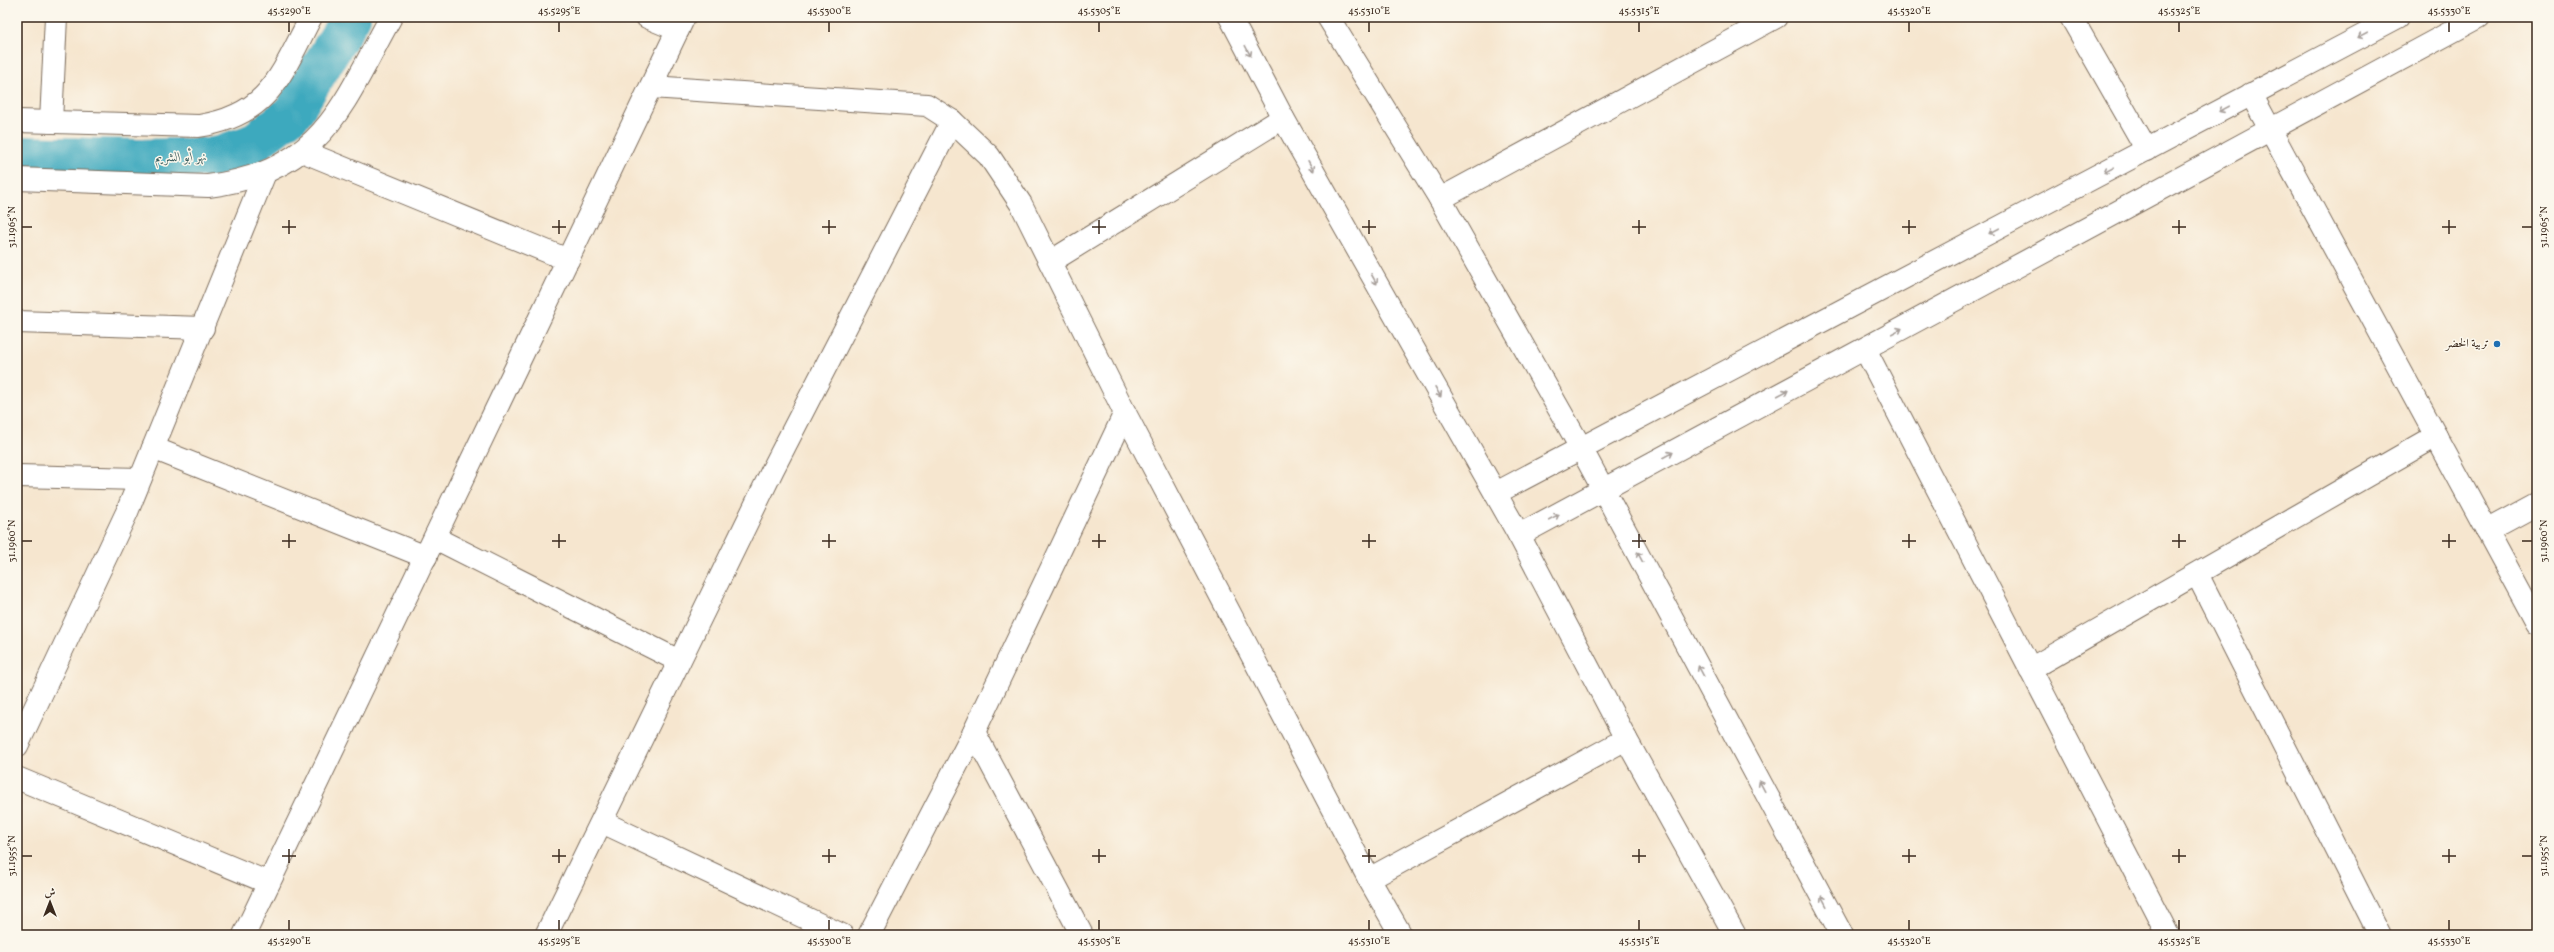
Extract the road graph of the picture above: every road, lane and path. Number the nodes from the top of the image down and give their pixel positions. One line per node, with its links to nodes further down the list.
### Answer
1 (56, 17): 17 (street)
2 (311, 17): 17 (street)
3 (391, 17): 20 (street)
4 (648, 17): 11 (street)
5 (1230, 17): 14 (street, one-way to 14)
6 (1328, 17): 23 (street)
7 (1776, 17): 23 (street)
8 (2071, 17): 19 (street)
9 (2398, 17): 13 (street, one-way to 13)
10 (2479, 17): 18 (street)
11 (681, 24): 12 (street)
12 (651, 87): 16 (street); 24 (street)
13 (2251, 94): 18 (street); 19 (street, one-way to 19)
14 (1283, 118): 25 (street); 36 (street, one-way to 36)
15 (17, 121): 17 (street)
16 (952, 121): 25 (street); 43 (street)
17 (51, 122)
18 (2270, 130): 28 (street, one-way to 18); 30 (street)
19 (2147, 150): 32 (street, one-way to 32)
20 (302, 151): 21 (street); 24 (street)
21 (265, 173): 22 (street); 27 (street)
22 (17, 178)
23 (1440, 199): 32 (street)
24 (568, 260): 40 (street)
25 (1050, 262): 29 (street)
26 (17, 322): 27 (street)
27 (202, 328): 31 (street)
28 (1865, 349): 35 (street, one-way to 28); 44 (street)
29 (1125, 413): 45 (street); 50 (street)
30 (2436, 436): 38 (street); 41 (street)
31 (153, 448): 34 (street); 40 (street)
32 (1581, 448): 35 (street); 36 (street)
33 (17, 476): 34 (street)
34 (140, 479): 47 (street)
35 (1604, 490): 39 (street, one-way to 35); 59 (street, one-way to 35)
36 (1496, 493): 39 (street)
37 (2537, 504): 38 (street)
38 (2487, 531): 42 (street)
39 (1519, 535): 46 (street)
40 (430, 547): 43 (street); 51 (street)
41 (2197, 574): 44 (street); 61 (street)
42 (2537, 623)
43 (679, 661): 49 (street)
44 (2030, 669): 60 (street)
45 (974, 732): 55 (street); 56 (street)
46 (1626, 739): 50 (street); 58 (street)
47 (17, 746)
48 (17, 778): 51 (street)
49 (602, 822): 53 (street); 54 (street)
50 (1369, 879): 57 (street)
51 (269, 883): 52 (street)
52 (244, 935)
53 (546, 935)
54 (842, 935)
55 (869, 935)
56 (1082, 935)
57 (1401, 935)
58 (1735, 935)
59 (1842, 935)
60 (2168, 935)
61 (2380, 935)

